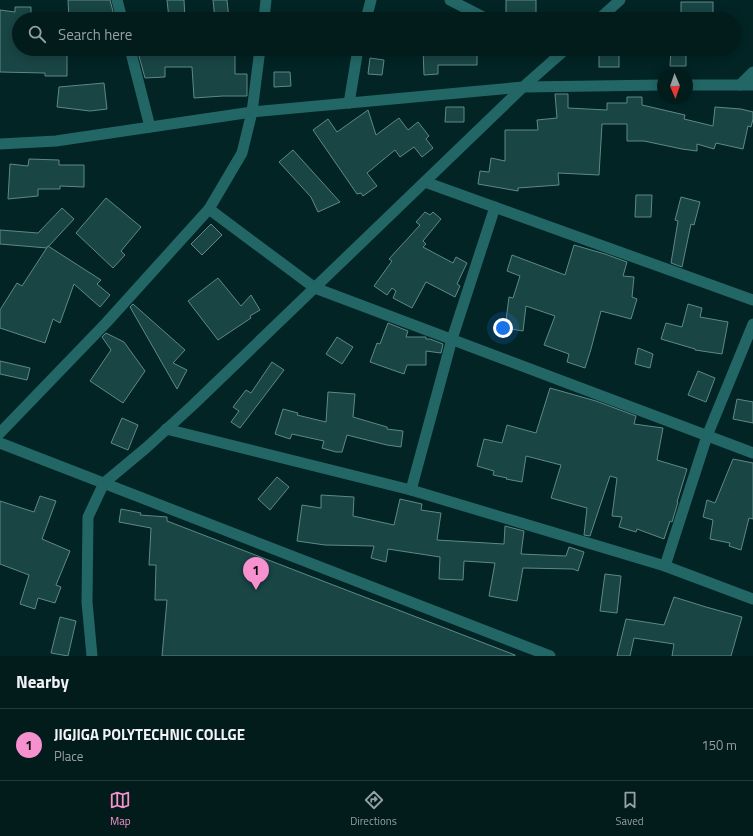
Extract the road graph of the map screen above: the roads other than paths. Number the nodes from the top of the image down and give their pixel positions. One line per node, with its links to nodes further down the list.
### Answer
1 (117, 0): 6 (street)
2 (266, 0): 7 (street)
3 (371, 0): 8 (street)
4 (450, 0): 9 (street)
5 (620, 0): 10 (street)
6 (120, 12)
7 (265, 12)
8 (368, 12)
9 (473, 12)
10 (607, 12)
11 (132, 56): 23 (street)
12 (259, 56): 22 (street)
13 (357, 56): 21 (street)
14 (558, 56): 20 (street)
15 (753, 72): 18 (street)
16 (753, 84): 18 (street)
17 (693, 85): 18 (street)
18 (740, 85)
19 (657, 86): 20 (street)
20 (523, 87): 21 (street); 25 (street)
21 (349, 103): 22 (street)
22 (252, 112): 23 (street); 27 (street)
23 (150, 127): 24 (street)
24 (0, 144)
25 (425, 182): 26 (street); 28 (street)
26 (495, 207): 29 (street); 31 (street)
27 (209, 210): 28 (street); 33 (street)
28 (315, 288): 31 (street); 32 (street)
29 (753, 300)
30 (753, 324): 34 (street)
31 (452, 339): 34 (street); 38 (street)
32 (166, 429): 37 (street); 38 (street)
33 (0, 433)
34 (707, 436): 36 (street); 39 (street)
35 (0, 443): 37 (street)
36 (753, 453)
37 (104, 483): 41 (street); 42 (street)
38 (411, 490): 39 (street)
39 (665, 566): 40 (street)
40 (753, 599)
41 (92, 656)
42 (550, 656)

